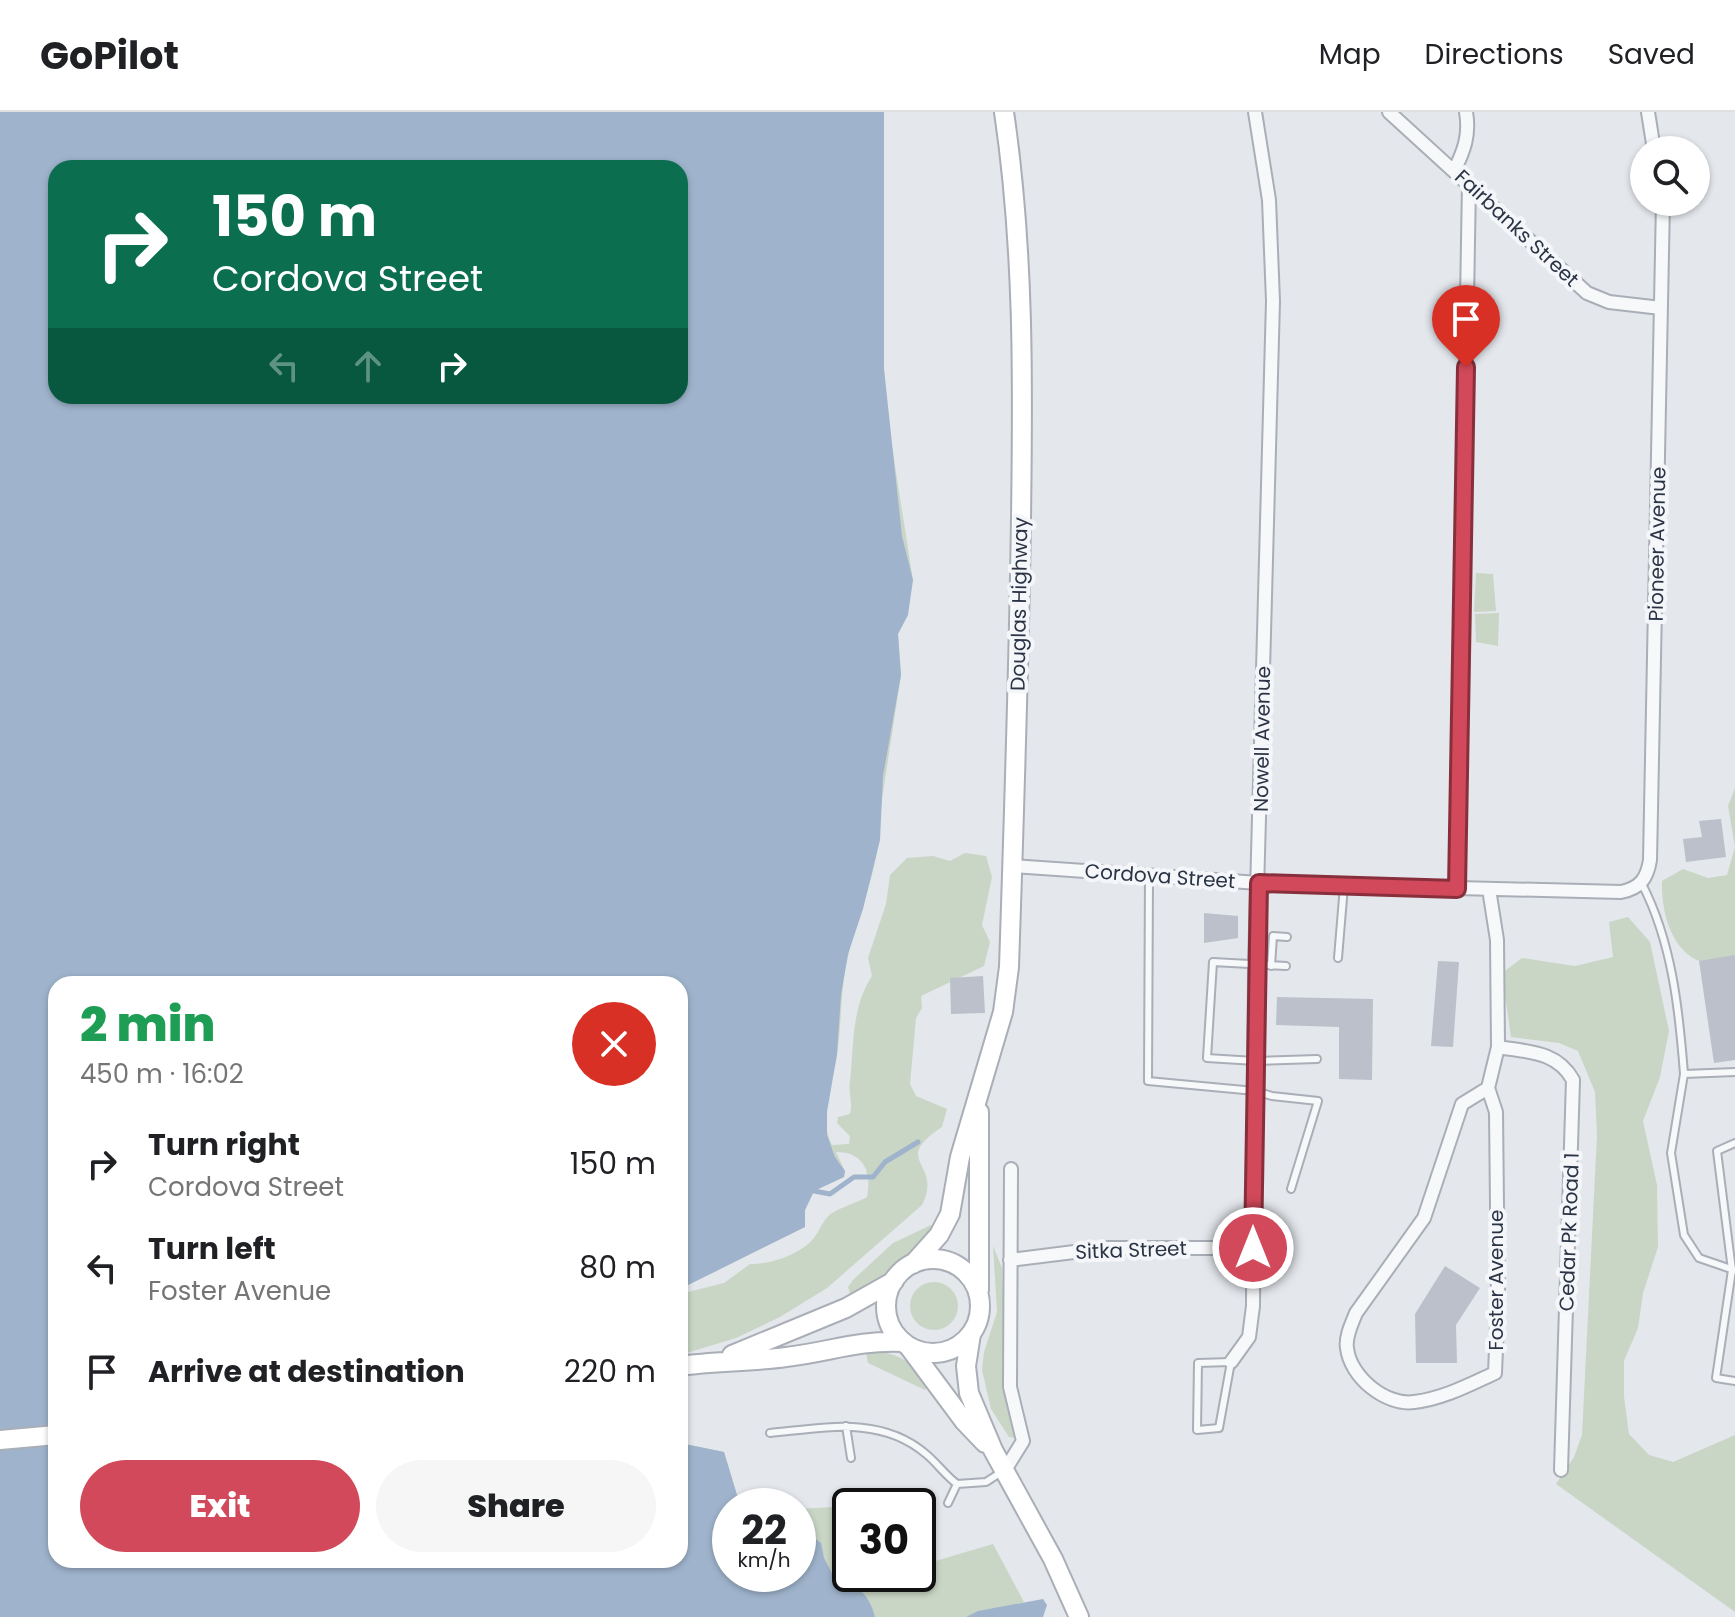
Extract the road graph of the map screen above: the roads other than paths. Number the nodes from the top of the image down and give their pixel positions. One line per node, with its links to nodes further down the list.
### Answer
1 (1004, 112): 11 (main road, Douglas Highway)
2 (1255, 112): 13 (street, Nowell Avenue)
3 (1389, 112): 7 (street, Fairbanks Street)
4 (1466, 112): 7 (street)
5 (1648, 112): 6 (street)
6 (1652, 136)
7 (1454, 171): 8 (street, Fairbanks Street)
8 (1469, 183): 10 (street, Fairbanks Street); 16 (street)
9 (1663, 216): 10 (street, Pioneer Avenue)
10 (1661, 308): 14 (street, Pioneer Avenue)
11 (1012, 866): 12 (street, Cordova Street); 30 (main road, Douglas Highway)
12 (1149, 875): 13 (street, Cordova Street); 29 (lane)
13 (1259, 883): 15 (street, Cordova Street); 20 (street, Nowell Avenue)
14 (1642, 884): 17 (street, Cordova Street); 27 (lane)
15 (1344, 886): 16 (street, Cordova Street); 19 (lane)
16 (1457, 889): 17 (street, Cordova Street)
17 (1489, 889): 23 (street, Foster Avenue)
18 (1287, 937): 21 (lane)
19 (1338, 958)
20 (1255, 965): 21 (lane); 25 (street, Nowell Avenue); 25 (lane)
21 (1271, 966): 22 (lane)
22 (1286, 966)
23 (1498, 1047): 28 (street, Foster Avenue); 53 (street, Cedar Pk Road 1)
24 (1317, 1059): 25 (lane)
25 (1255, 1061): 29 (street, Nowell Avenue)
26 (1735, 1072): 27 (lane)
27 (1684, 1074): 37 (lane)
28 (1488, 1088): 28 (street, Foster Avenue)
29 (1255, 1091): 33 (lane); 34 (street, Nowell Avenue)
30 (979, 1093): 36 (main road, Douglas Highway); 39 (main road)
31 (1735, 1143): 37 (lane)
32 (1011, 1169): 35 (street)
33 (1291, 1189)
34 (1253, 1248): 35 (street, Sitka Street); 43 (street, Nowell Avenue)
35 (1010, 1260): 52 (street)
36 (913, 1264): 38 (main road); 39 (main road)
37 (1733, 1270): 45 (lane)
38 (894, 1281): 41 (main road); 42 (main road)
39 (979, 1297): 40 (main road)
40 (971, 1334): 41 (main road); 50 (main road)
41 (906, 1344): 42 (main road); 50 (main road)
42 (718, 1360): 44 (main road)
43 (1231, 1362): 43 (lane)
44 (688, 1365)
45 (1735, 1381)
46 (846, 1426): 47 (lane); 51 (lane); 54 (lane)
47 (770, 1433)
48 (48, 1436): 49 (main road)
49 (0, 1440)
50 (993, 1450): 52 (main road)
51 (851, 1458)
52 (1005, 1470): 54 (lane); 56 (main road)
53 (1561, 1470)
54 (957, 1484): 55 (lane)
55 (948, 1503)
56 (1079, 1617)

